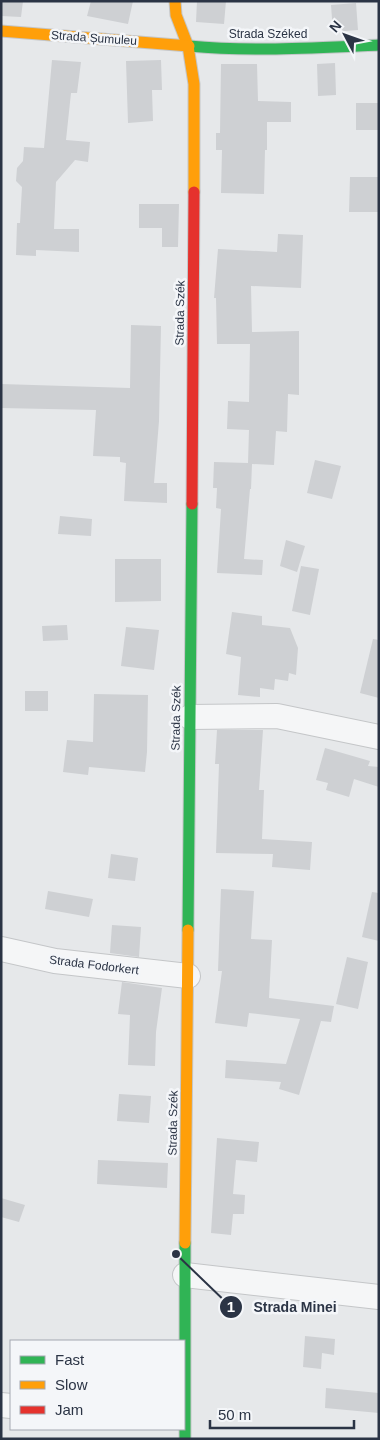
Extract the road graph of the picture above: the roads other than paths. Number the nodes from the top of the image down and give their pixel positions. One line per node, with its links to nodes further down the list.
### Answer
1 (175, 1): 4 (street, Strada Szék)
2 (1, 31): 4 (street, Strada Șumuleu)
3 (379, 45): 4 (street, Strada Széked)
4 (188, 46): 5 (street, Strada Szék)
5 (190, 717): 6 (street); 8 (street, Strada Szék)
6 (379, 737)
7 (1, 949): 8 (street, Strada Fodorkert)
8 (188, 976): 9 (street, Strada Szék)
9 (185, 1275): 10 (street); 11 (street, Strada Szék)
10 (379, 1297)
11 (185, 1340)

